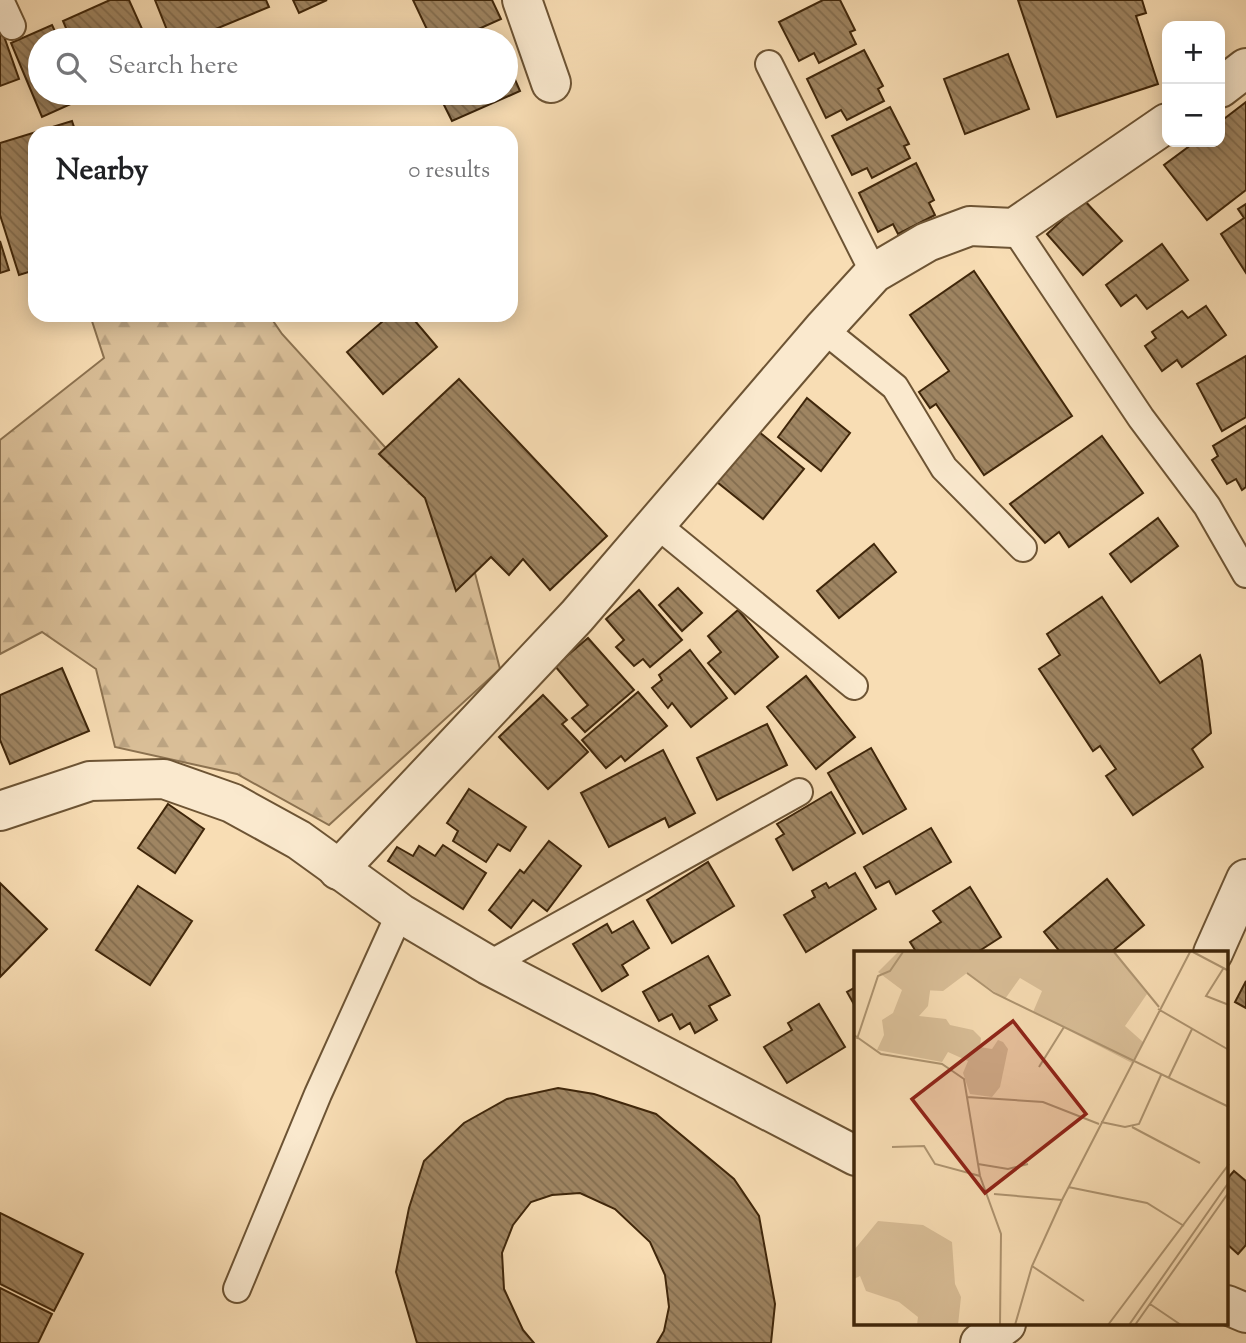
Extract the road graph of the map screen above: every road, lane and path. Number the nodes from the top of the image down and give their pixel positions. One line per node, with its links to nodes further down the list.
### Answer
1 (0, 0): 3 (lane)
2 (522, 0): 6 (street)
3 (12, 26)
4 (769, 64): 10 (lane)
5 (1246, 68): 7 (street)
6 (551, 83)
7 (1225, 84)
8 (1162, 126): 9 (street)
9 (1014, 228): 10 (street); 14 (lane)
10 (874, 273): 11 (street)
11 (823, 329): 12 (street); 13 (lane)
12 (656, 524): 15 (lane); 18 (street)
13 (1023, 548)
14 (1246, 574)
15 (853, 686)
16 (799, 792): 22 (lane)
17 (0, 811): 18 (street)
18 (338, 870): 20 (street)
19 (1246, 879): 21 (street)
20 (400, 913): 22 (street); 24 (lane)
21 (1214, 951)
22 (488, 965): 23 (street)
23 (854, 1155)
24 (237, 1289)
25 (1228, 1305): 26 (street)
26 (1246, 1313)
27 (1003, 1326): 28 (street)
28 (981, 1343)

